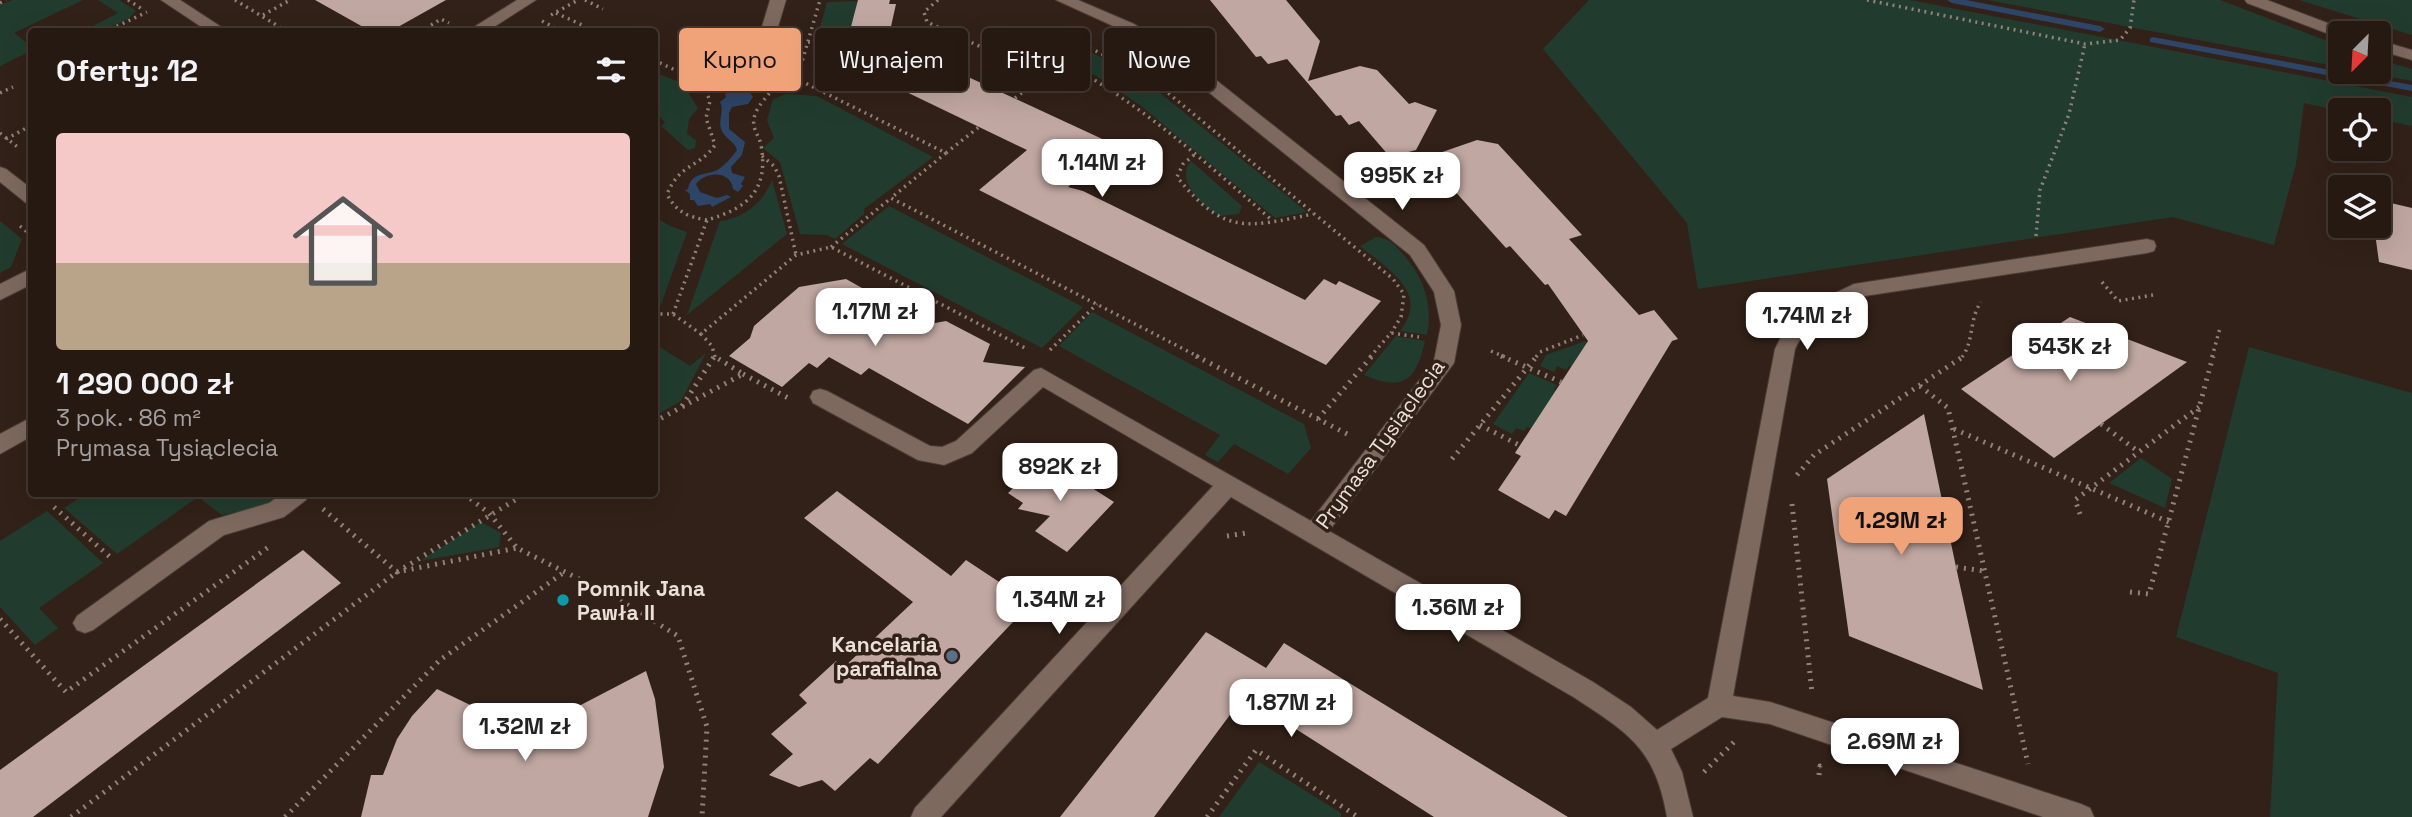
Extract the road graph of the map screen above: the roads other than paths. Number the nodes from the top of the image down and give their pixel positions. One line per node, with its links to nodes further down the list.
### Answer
1 (169, 0): 6 (street)
2 (528, 0): 7 (street)
3 (778, 0): 8 (street)
4 (1064, 0): 22 (street, Prymasa Tysiąclecia)
5 (2253, 0): 9 (street)
6 (214, 28)
7 (481, 28)
8 (770, 28)
9 (2328, 28)
10 (2391, 49): 11 (street)
11 (2412, 55)
12 (0, 173): 13 (street)
13 (28, 195)
14 (2147, 246): 24 (street)
15 (28, 277): 16 (street)
16 (0, 293)
17 (820, 397): 20 (street, Prymasa Tysiąclecia)
18 (28, 428): 19 (street)
19 (0, 445)
20 (1228, 485): 22 (street, Prymasa Tysiąclecia); 26 (street)
21 (305, 497): 23 (street)
22 (1313, 535): 25 (street, Prymasa Tysiąclecia)
23 (85, 623)
24 (1719, 705): 25 (street); 28 (street)
25 (1656, 745): 27 (street, Prymasa Tysiąclecia)
26 (925, 817)
27 (1680, 817)
28 (2081, 817)

